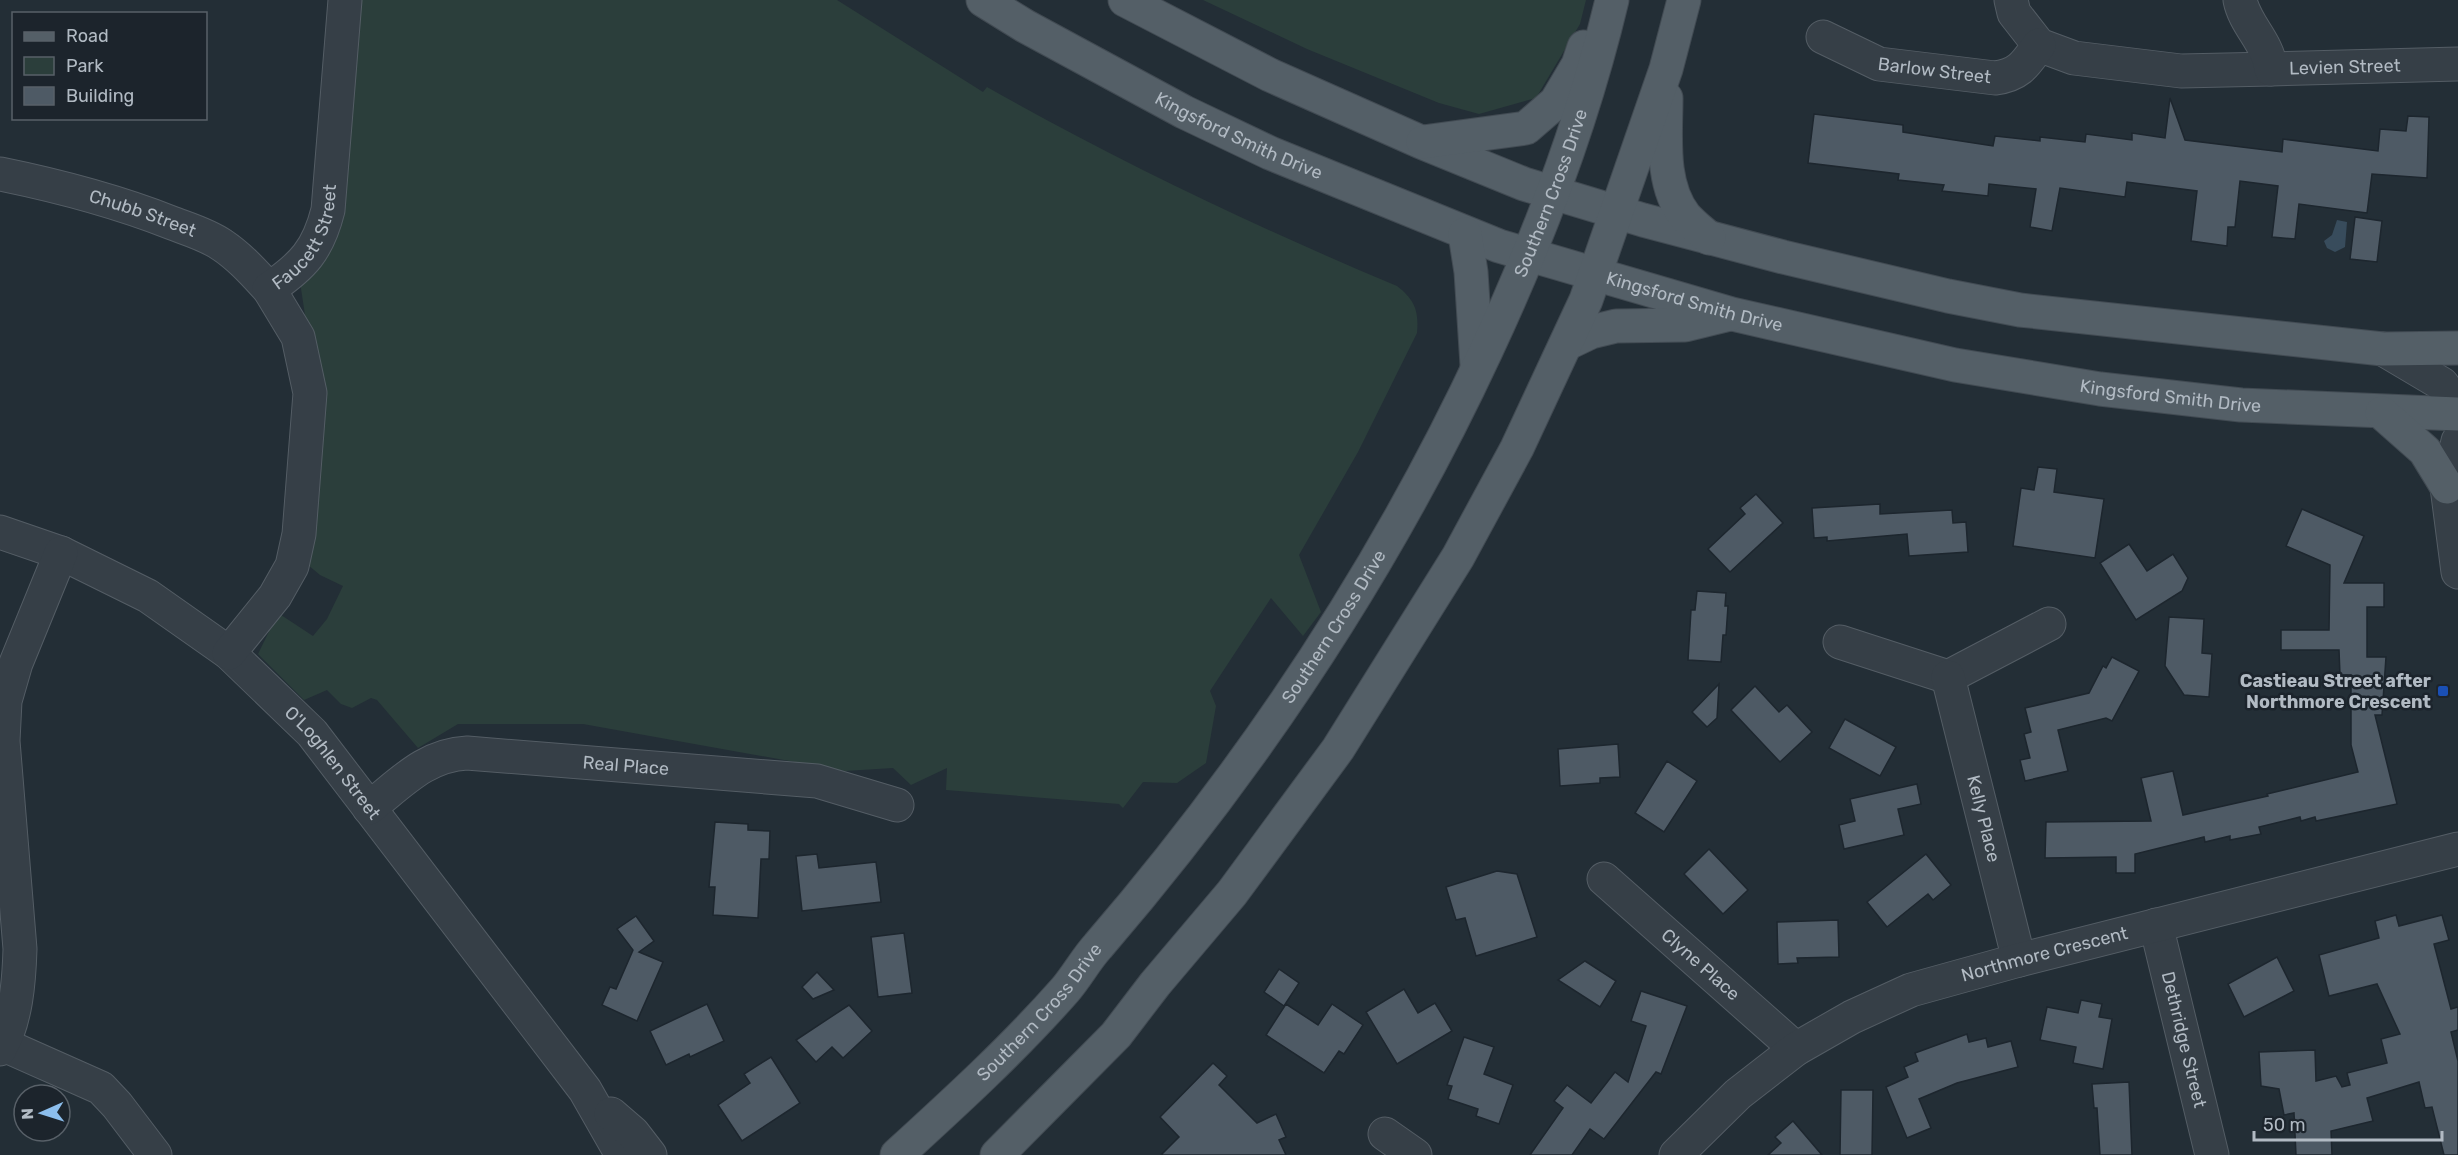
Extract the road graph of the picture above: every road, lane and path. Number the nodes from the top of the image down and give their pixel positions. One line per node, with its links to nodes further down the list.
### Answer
1 (345, 0): 22 (street, Faucett Street)
2 (983, 0): 18 (main road, Kingsford Smith Drive)
3 (1125, 0): 14 (main road)
4 (1600, 0): 14 (main road)
5 (1612, 0): 16 (main road, Southern Cross Drive)
6 (1684, 0): 12 (main road)
7 (2011, 0): 10 (street)
8 (2240, 0): 13 (street, Levien Street)
9 (1823, 37): 10 (street, Barlow Street)
10 (2039, 45): 13 (street)
11 (2458, 64): 13 (street, Levien Street)
12 (1666, 69): 17 (main road); 19 (main road)
13 (2271, 69)
14 (1421, 142): 16 (main road)
15 (0, 174): 22 (street, Chubb Street)
16 (1553, 194): 17 (main road); 20 (main road, Southern Cross Drive)
17 (1617, 213): 19 (main road); 21 (main road)
18 (1465, 234): 20 (main road, Kingsford Smith Drive); 27 (main road)
19 (1709, 238): 26 (main road)
20 (1530, 255): 21 (main road, Kingsford Smith Drive); 27 (main road, Southern Cross Drive)
21 (1596, 274): 23 (main road, Kingsford Smith Drive); 24 (main road)
22 (269, 289): 38 (street, Faucett Street)
23 (1732, 314): 24 (main road); 29 (main road, Kingsford Smith Drive)
24 (1568, 343): 54 (main road)
25 (2458, 348): 26 (main road)
26 (2383, 349): 28 (street)
27 (1478, 370): 53 (main road, Southern Cross Drive)
28 (2458, 406)
29 (2382, 413): 30 (main road, Kingsford Smith Drive); 32 (main road)
30 (2458, 414)
31 (2458, 441): 32 (street)
32 (2446, 487): 35 (street)
33 (0, 532): 34 (street, O'Loghlen Street)
34 (61, 553): 38 (street, O'Loghlen Street); 46 (street)
35 (2458, 572)
36 (2049, 624): 39 (street)
37 (1840, 642): 39 (street)
38 (229, 653): 41 (street, O'Loghlen Street)
39 (1948, 677): 45 (street, Kelly Place)
40 (897, 805): 41 (street, Real Place)
41 (369, 808): 48 (street, O'Loghlen Street)
42 (2458, 849): 44 (street, Northmore Crescent)
43 (1604, 879): 47 (street, Clyne Place)
44 (2156, 925): 45 (street, Northmore Crescent); 57 (street, Dethridge Street)
45 (2019, 960): 47 (street, Northmore Crescent)
46 (1, 1047): 50 (street)
47 (1796, 1049): 56 (street, Northmore Crescent)
48 (585, 1090): 51 (street, O'Loghlen Street); 52 (street, O'Loghlen Street)
49 (1385, 1134): 55 (street)
50 (155, 1155)
51 (622, 1155)
52 (650, 1155)
53 (897, 1155)
54 (997, 1155)
55 (1415, 1155)
56 (1676, 1155)
57 (2212, 1155)

